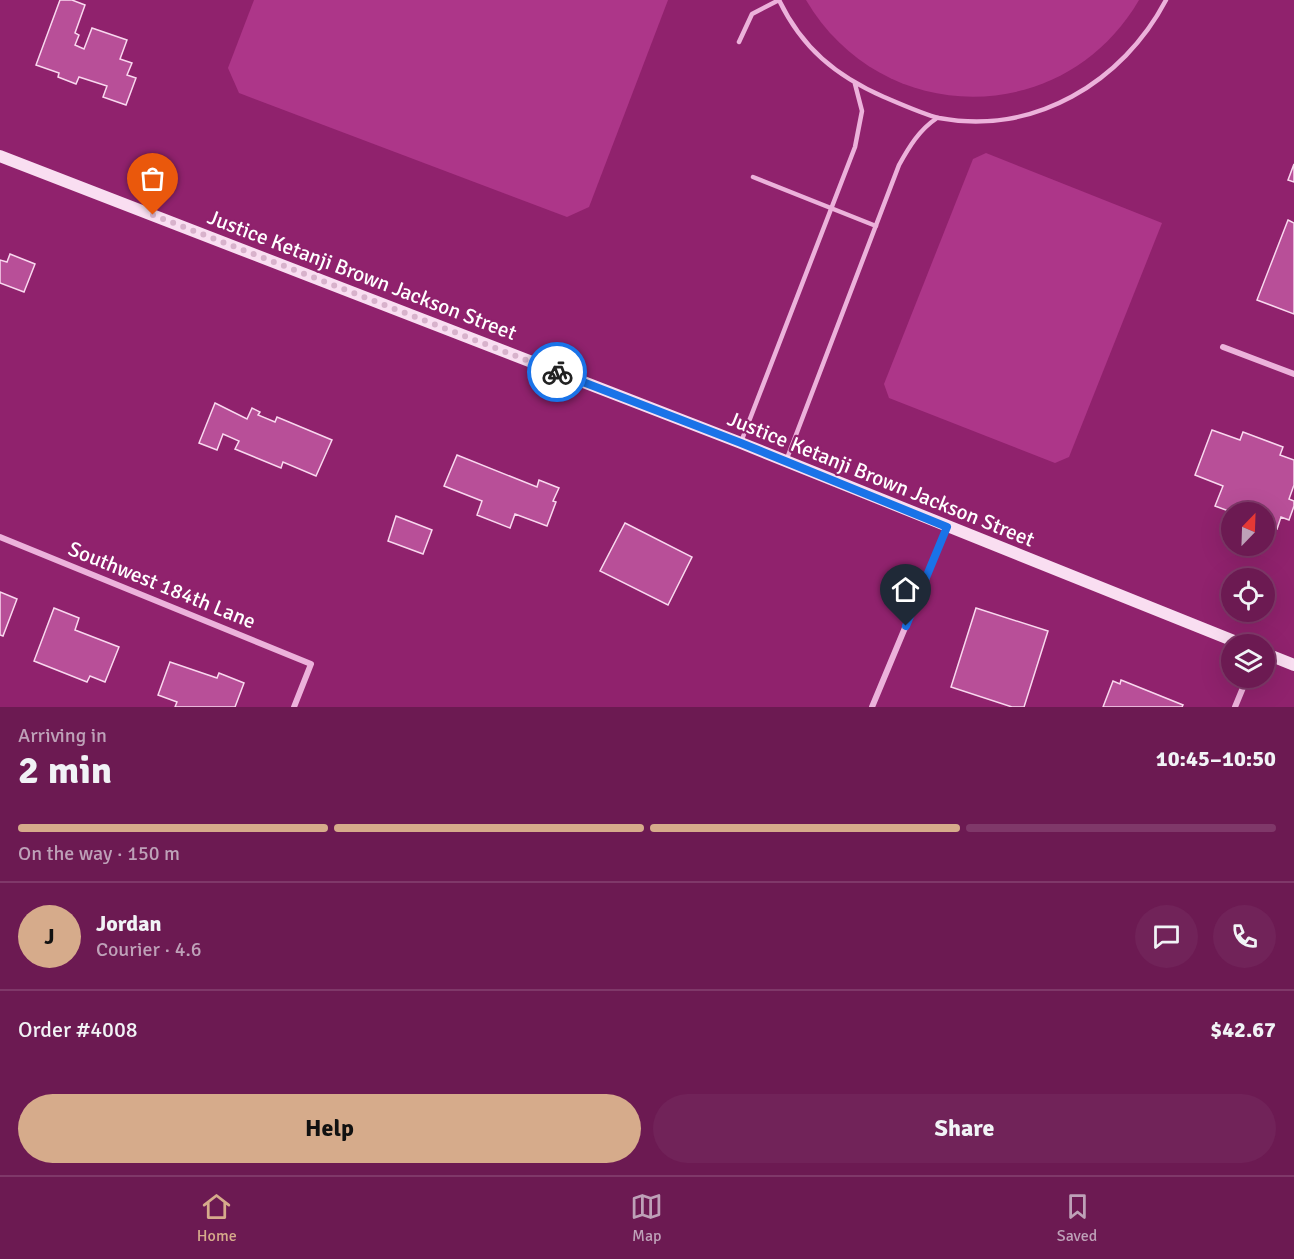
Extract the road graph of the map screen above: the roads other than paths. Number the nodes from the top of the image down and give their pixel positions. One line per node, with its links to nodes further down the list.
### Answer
1 (779, 0): 3 (lane); 4 (lane)
2 (1166, 0): 5 (lane)
3 (739, 42)
4 (855, 84): 5 (lane); 8 (lane)
5 (937, 118): 9 (lane)
6 (0, 156): 12 (main road, Justice Ketanji Brown Jackson Street)
7 (753, 177): 8 (lane)
8 (831, 208): 9 (lane); 12 (lane)
9 (876, 226): 13 (lane)
10 (1223, 346): 11 (street)
11 (1294, 374)
12 (741, 443): 13 (main road, Justice Ketanji Brown Jackson Street)
13 (786, 461): 14 (main road, Justice Ketanji Brown Jackson Street)
14 (947, 527): 16 (main road, Justice Ketanji Brown Jackson Street); 21 (street)
15 (0, 537): 20 (street, Southwest 184th Lane)
16 (1221, 636)
17 (1275, 657): 18 (main road)
18 (1294, 665)
19 (1243, 688): 22 (street)
20 (294, 707)
21 (872, 707)
22 (1236, 707)

